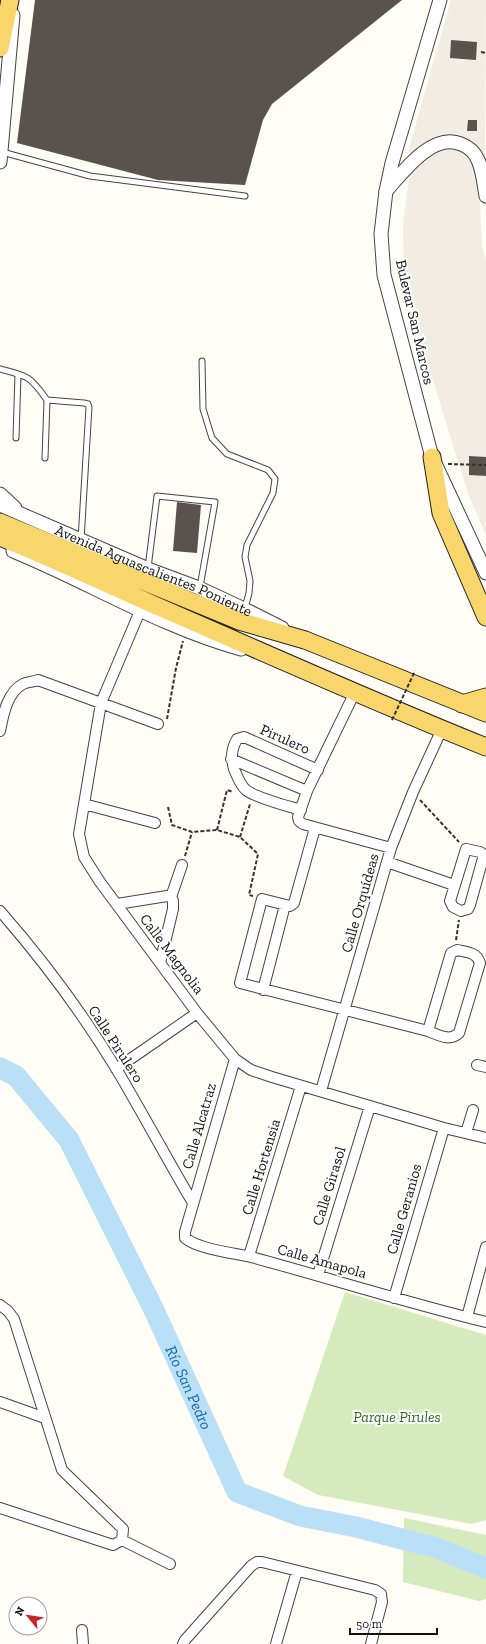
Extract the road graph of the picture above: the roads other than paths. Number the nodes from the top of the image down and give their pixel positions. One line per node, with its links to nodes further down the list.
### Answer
1 (10, 0): 4 (main road)
2 (15, 0): 5 (street)
3 (440, 0): 6 (street, Bulevar San Marcos)
4 (0, 48)
5 (1, 157): 7 (lane)
6 (386, 191): 8 (street); 15 (street, Bulevar San Marcos)
7 (245, 196)
8 (486, 196)
9 (202, 361): 28 (lane)
10 (0, 369): 11 (lane)
11 (18, 374): 12 (lane); 13 (lane)
12 (47, 400): 14 (lane); 21 (lane)
13 (16, 438)
14 (46, 458)
15 (433, 460): 26 (street, Bulevar San Marcos); 30 (main road)
16 (0, 494): 18 (street)
17 (0, 505): 18 (street, Avenida Aguascalientes Poniente)
18 (21, 514): 19 (street); 21 (street, Avenida Aguascalientes Poniente)
19 (0, 522): 31 (main road, Avenida Aguascalientes Poniente)
20 (0, 538): 24 (street); 32 (main road, Avenida Aguascalientes Poniente)
21 (81, 541): 25 (street, Avenida Aguascalientes Poniente)
22 (0, 546): 24 (street, Avenida Aguascalientes Poniente)
23 (0, 551): 24 (street)
24 (16, 552): 29 (street, Avenida Aguascalientes Poniente)
25 (148, 569): 27 (street, Avenida Aguascalientes Poniente); 27 (lane)
26 (486, 573)
27 (199, 588): 28 (street, Avenida Aguascalientes Poniente)
28 (244, 609): 31 (street, Avenida Aguascalientes Poniente)
29 (140, 611): 32 (street, Avenida Aguascalientes Poniente); 35 (street, Calle Magnolia)
30 (486, 617)
31 (305, 640): 36 (main road, Avenida Aguascalientes Poniente)
32 (286, 662): 33 (main road, Avenida Aguascalientes Poniente)
33 (355, 692): 39 (main road, Avenida Aguascalientes Poniente); 43 (street, Pirulero)
34 (486, 697): 36 (main road)
35 (101, 703): 38 (street); 40 (street); 45 (street, Calle Magnolia)
36 (462, 704): 37 (main road, Avenida Aguascalientes Poniente)
37 (486, 713)
38 (162, 721)
39 (442, 729): 41 (main road, Avenida Aguascalientes Poniente); 49 (street, Calle Orquídeas)
40 (0, 732)
41 (486, 747)
42 (231, 759): 43 (street, Pirulero); 44 (street); 46 (street)
43 (318, 770): 44 (street, Pirulero)
44 (307, 791): 46 (street, Pirulero)
45 (84, 804): 47 (street); 54 (street, Calle Magnolia)
46 (301, 810): 48 (street)
47 (155, 822)
48 (315, 828): 49 (street); 55 (street)
49 (391, 848): 50 (street, Calle Orquídeas)
50 (387, 862): 52 (street); 59 (street, Calle Orquídeas)
51 (182, 865): 53 (street)
52 (454, 885): 52 (street)
53 (171, 897): 54 (street); 57 (street)
54 (116, 904): 57 (street, Calle Magnolia)
55 (285, 905): 58 (street); 58 (street)
56 (0, 911): 63 (street, Calle Pirulero)
57 (160, 963): 60 (street, Calle Magnolia)
58 (263, 990): 59 (street)
59 (345, 1010): 61 (street); 65 (street, Calle Orquídeas)
60 (197, 1014): 62 (street, Calle Magnolia); 63 (street)
61 (428, 1031): 61 (street)
62 (235, 1059): 64 (street, Calle Magnolia); 71 (street, Calle Alcatraz)
63 (116, 1069): 71 (street, Calle Pirulero)
64 (301, 1086): 65 (street, Calle Magnolia); 73 (street, Calle Hortensia)
65 (321, 1091): 66 (street, Calle Magnolia)
66 (370, 1106): 68 (street, Calle Magnolia); 74 (street, Calle Girasol)
67 (473, 1110): 69 (street)
68 (444, 1128): 69 (street, Calle Magnolia); 75 (street, Calle Geranios)
69 (466, 1133): 70 (street, Calle Magnolia)
70 (486, 1138)
71 (193, 1203): 73 (street, Calle Amapola)
72 (486, 1246): 77 (street)
73 (250, 1256): 74 (street, Calle Amapola)
74 (318, 1275): 75 (street, Calle Amapola)
75 (394, 1298): 77 (street, Calle Amapola)
76 (0, 1306): 80 (street)
77 (467, 1317): 78 (street, Calle Amapola)
78 (486, 1322)
79 (0, 1402): 80 (street)
80 (45, 1418): 82 (street)
81 (0, 1508): 82 (street)
82 (122, 1540): 83 (street)
83 (170, 1564)
84 (297, 1571): 87 (street); 88 (street); 89 (street)
85 (82, 1630): 86 (street)
86 (83, 1644)
87 (183, 1644)
88 (276, 1644)
89 (371, 1644)

